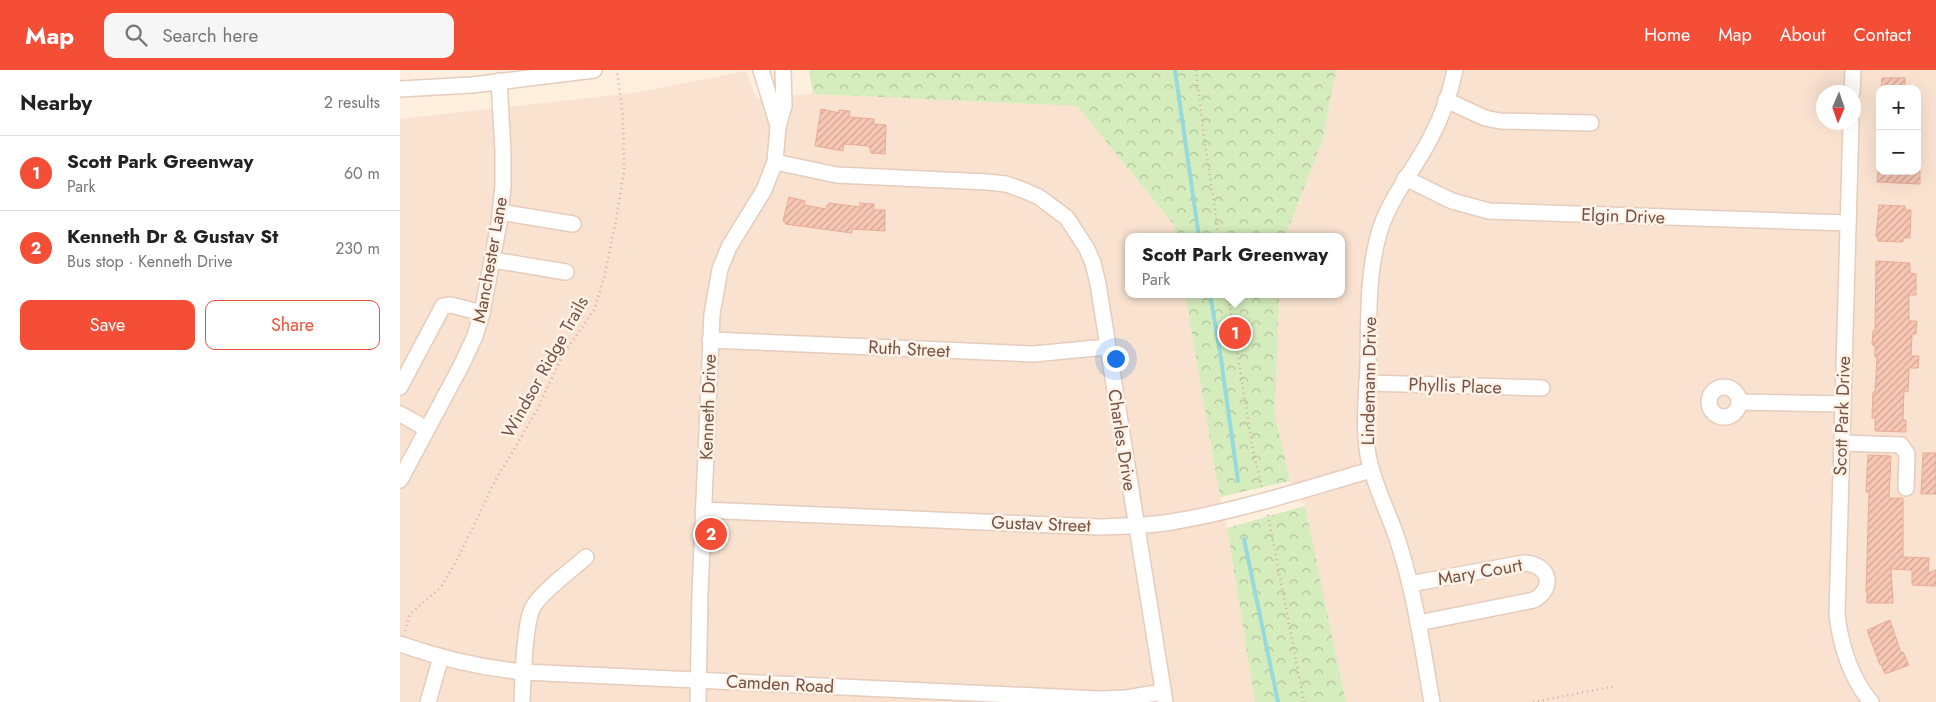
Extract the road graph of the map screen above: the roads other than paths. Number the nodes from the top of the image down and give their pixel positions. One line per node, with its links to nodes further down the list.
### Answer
1 (594, 70): 6 (street)
2 (761, 70): 11 (street, Kenneth Drive)
3 (783, 70): 11 (street, Kenneth Drive)
4 (1455, 70): 9 (street, Lindemann Drive)
5 (1853, 70): 7 (street)
6 (499, 81): 8 (street); 15 (street, Manchester Lane)
7 (1852, 85)
8 (400, 89)
9 (1446, 100): 10 (street); 14 (street, Lindemann Drive)
10 (1591, 123)
11 (778, 126): 13 (street, Kenneth Drive)
12 (1851, 130): 16 (street, Scott Park Drive)
13 (775, 162): 21 (street, Kenneth Drive); 22 (street, Charles Drive)
14 (1405, 178): 16 (street, Elgin Drive); 23 (street, Lindemann Drive)
15 (500, 212): 17 (street); 18 (street, Manchester Lane)
16 (1848, 223): 27 (street, Scott Park Drive)
17 (573, 224)
18 (492, 260): 19 (street); 20 (street, Manchester Lane)
19 (566, 272)
20 (482, 312): 24 (street); 29 (street, Manchester Lane)
21 (710, 340): 22 (street, Ruth Street); 34 (street, Kenneth Drive)
22 (1107, 347): 35 (street, Charles Drive)
23 (1367, 383): 25 (street, Phyllis Place); 31 (street, Lindemann Drive)
24 (400, 387)
25 (1542, 388)
26 (1740, 402): 27 (street)
27 (1843, 404): 30 (street, Scott Park Drive)
28 (400, 414): 29 (street)
29 (428, 429): 32 (street, Manchester Lane)
30 (1842, 443): 33 (street); 44 (street, Scott Park Drive)
31 (1371, 470): 35 (street, Gustav Street); 37 (street, Lindemann Drive)
32 (400, 480)
33 (1906, 488)
34 (703, 510): 35 (street, Gustav Street); 42 (street, Kenneth Drive)
35 (1135, 526): 43 (street, Charles Drive)
36 (586, 557): 41 (street)
37 (1410, 584): 38 (street, Lindemann Drive); 38 (street, Mary Court)
38 (1418, 623): 48 (street, Lindemann Drive)
39 (401, 645): 40 (street, Camden Road)
40 (441, 657): 41 (street, Camden Road); 45 (street)
41 (524, 672): 42 (street, Camden Road); 46 (street)
42 (699, 680): 43 (street, Camden Road); 47 (street, Kenneth Drive)
43 (1164, 697)
44 (1866, 700)
45 (428, 702)
46 (522, 702)
47 (698, 702)
48 (1432, 702)

